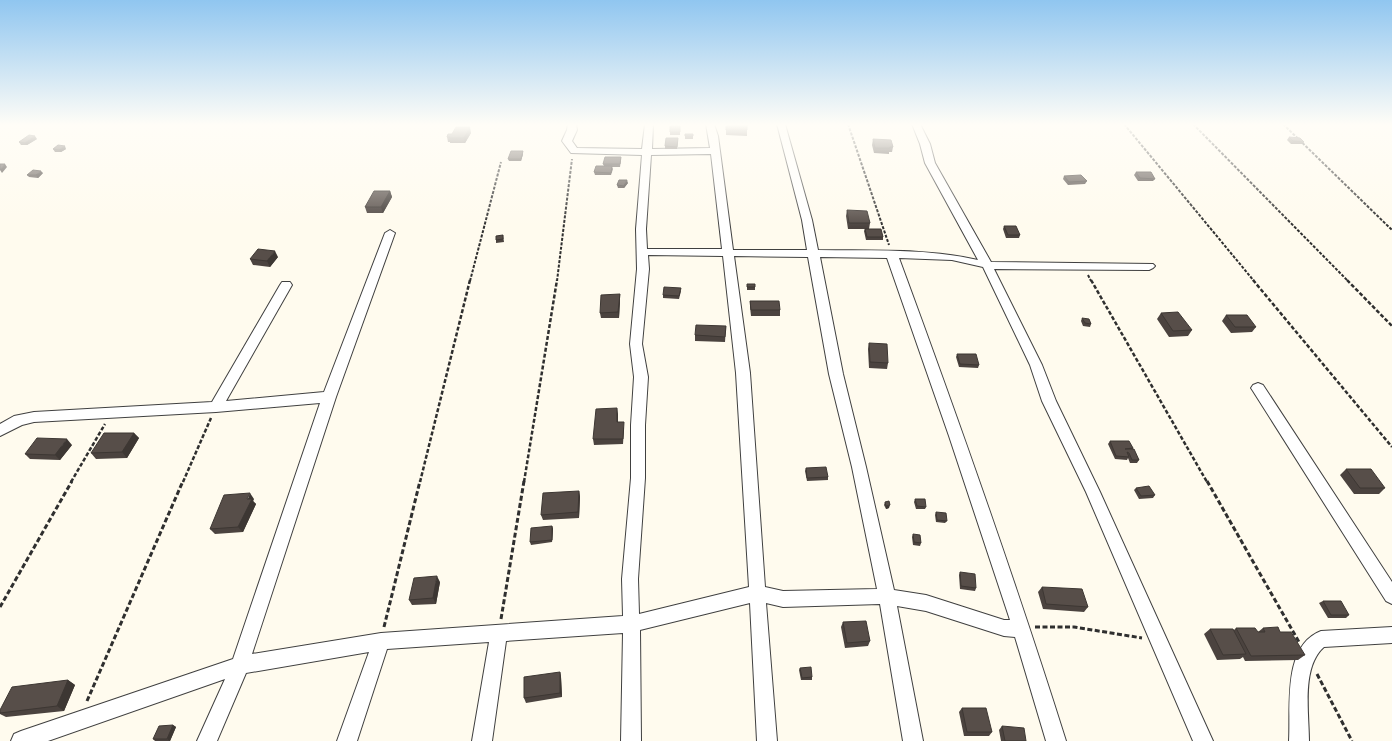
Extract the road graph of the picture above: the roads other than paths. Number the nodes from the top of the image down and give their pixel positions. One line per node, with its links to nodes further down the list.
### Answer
1 (646, 159): 6 (street)
2 (715, 159): 8 (street)
3 (791, 159): 7 (street)
4 (928, 159): 10 (street)
5 (390, 233): 14 (street)
6 (642, 252): 8 (street); 20 (street)
7 (814, 253): 8 (street); 9 (street); 18 (street)
8 (728, 254): 17 (street)
9 (892, 255): 10 (street); 21 (street)
10 (987, 265): 11 (street); 34 (street)
11 (1149, 266)
12 (286, 285): 15 (street)
13 (1258, 388): 19 (street)
14 (329, 396): 15 (street); 25 (street)
15 (216, 407): 16 (street)
16 (0, 431)
17 (757, 593): 18 (street); 20 (street); 31 (street)
18 (886, 596): 21 (street); 32 (street)
19 (1392, 596)
20 (632, 624): 22 (street); 30 (street)
21 (1022, 629): 33 (street)
22 (499, 633): 24 (street); 29 (street)
23 (1392, 635): 35 (street)
24 (381, 642): 25 (street); 28 (street)
25 (240, 665): 26 (street); 27 (street)
26 (21, 741)
27 (207, 741)
28 (347, 741)
29 (482, 741)
30 (631, 741)
31 (766, 741)
32 (913, 741)
33 (1056, 741)
34 (1203, 741)
35 (1299, 741)

